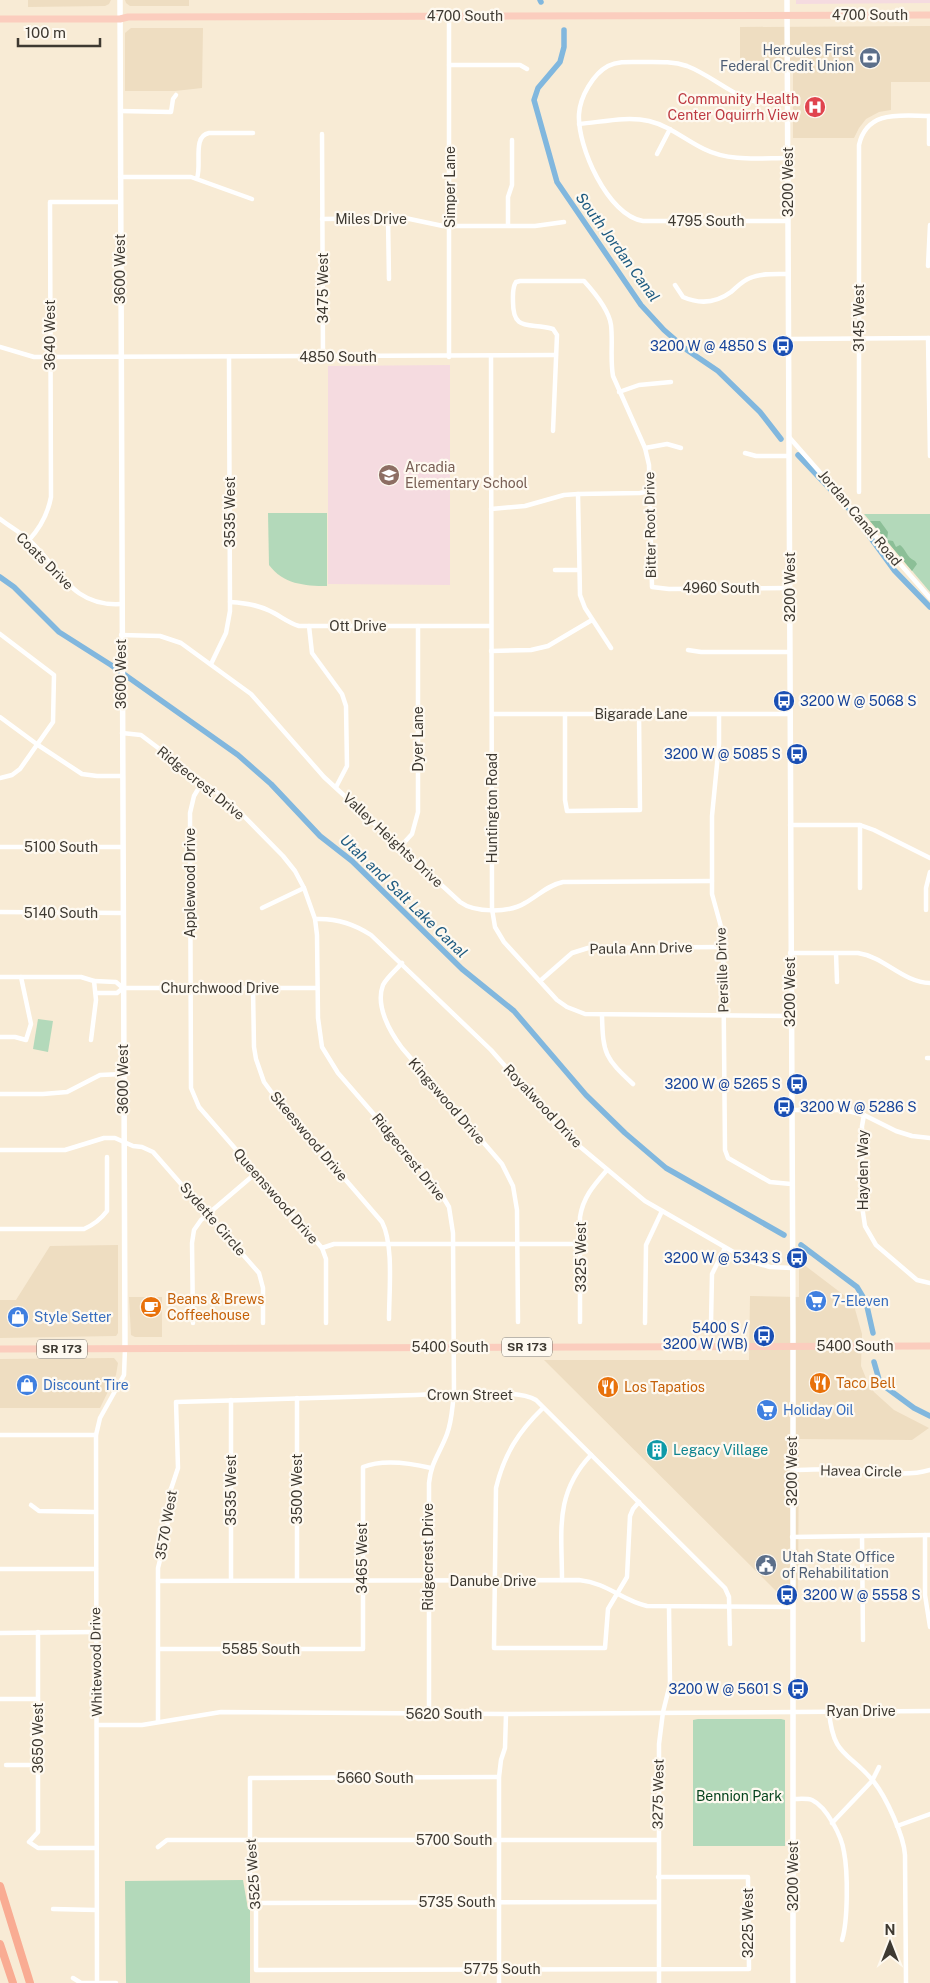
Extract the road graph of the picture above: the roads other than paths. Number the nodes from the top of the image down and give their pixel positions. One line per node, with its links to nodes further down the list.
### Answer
1 (120, 0): 7 (street, 3600 West)
2 (787, 0): 3 (street, 3200 West)
3 (787, 15): 4 (main road, 4700 South); 5 (main road, 4700 South); 11 (street, 3200 West)
4 (930, 15)
5 (449, 16): 7 (main road, 4700 South); 8 (street, Simper Lane)
6 (0, 19): 7 (main road, 4700 South)
7 (120, 19): 12 (street, 3600 West)
8 (449, 65): 9 (street); 30 (street, Simper Lane)
9 (527, 69)
10 (176, 95): 12 (street)
11 (788, 102): 14 (street); 21 (street, 3200 West)
12 (120, 111): 22 (street, 3600 West)
13 (929, 116): 19 (street); 37 (street, 3145 West)
14 (579, 124): 15 (street); 28 (street, 4795 South)
15 (670, 129): 20 (street); 21 (street)
16 (253, 133): 23 (street)
17 (322, 134): 27 (street, 3475 West)
18 (512, 140): 31 (street)
19 (929, 144)
20 (656, 154)
21 (788, 158): 28 (street, 3200 West)
22 (120, 177): 23 (street); 25 (street, 3600 West)
23 (197, 178): 24 (street)
24 (252, 199)
25 (120, 202): 43 (street, 3640 West); 44 (street, 3600 West)
26 (388, 218): 27 (street, Miles Drive); 30 (street, Miles Drive); 35 (street)
27 (322, 219): 46 (street, 3475 West)
28 (788, 221): 34 (street, 3200 West)
29 (564, 222): 31 (street, Miles Drive)
30 (450, 225): 31 (street, Miles Drive); 47 (street, Simper Lane)
31 (508, 225)
32 (930, 225): 33 (street)
33 (928, 266)
34 (788, 274): 36 (street); 39 (street, 3200 West)
35 (388, 279)
36 (675, 284)
37 (859, 338): 38 (street); 39 (street); 58 (street, 3145 West)
38 (929, 338): 56 (street)
39 (788, 339): 51 (street, 3200 West)
40 (0, 347): 43 (street, 4850 South)
41 (491, 356): 42 (street, 4850 South); 47 (street, 4850 South); 60 (street, Huntington Road)
42 (556, 356): 49 (street, Bitter Root Drive); 50 (street)
43 (50, 357): 44 (street, 4850 South); 62 (street, 3640 West)
44 (121, 357): 45 (street, 4850 South); 69 (street, 3600 West)
45 (229, 357): 46 (street, 4850 South); 68 (street, 3535 West)
46 (323, 357): 47 (street, 4850 South)
47 (449, 357)
48 (671, 382): 49 (street)
49 (619, 392): 52 (street, Bitter Root Drive)
50 (553, 431)
51 (789, 437): 55 (street, 3200 West); 67 (street, Jordan Canal Road)
52 (645, 448): 53 (street); 57 (street, Bitter Root Drive)
53 (681, 448)
54 (744, 453): 55 (street)
55 (789, 456): 66 (street, 3200 West)
56 (930, 456)
57 (650, 491): 59 (street); 65 (street, Bitter Root Drive)
58 (859, 492)
59 (578, 494): 60 (street); 64 (street)
60 (491, 509): 73 (street, Huntington Road)
61 (0, 519): 62 (street, Coats Drive)
62 (29, 540): 69 (street, Coats Drive)
63 (555, 570): 64 (street)
64 (579, 570): 70 (street)
65 (652, 587): 66 (street, 4960 South)
66 (789, 588): 79 (street, 3200 West)
67 (930, 598)
68 (230, 602): 71 (street, Ott Drive); 80 (street, 3535 West)
69 (121, 604): 75 (street, 3600 West)
70 (592, 620): 76 (street); 78 (street)
71 (309, 626): 72 (street, Ott Drive); 92 (street)
72 (418, 626): 73 (street, Ott Drive); 97 (street, Dyer Lane)
73 (491, 626): 78 (street, Huntington Road)
74 (0, 634): 88 (street)
75 (121, 634): 80 (street, Valley Heights Drive); 87 (street, 3600 West)
76 (611, 648)
77 (688, 650): 79 (street)
78 (491, 651): 81 (street, Huntington Road)
79 (790, 652): 85 (street, 3200 West)
80 (211, 664): 92 (street, Valley Heights Drive)
81 (492, 714): 82 (street, Bigarade Lane); 104 (street, Huntington Road)
82 (565, 714): 83 (street, Bigarade Lane); 83 (street)
83 (639, 714): 84 (street, Bigarade Lane)
84 (719, 714): 85 (street, Bigarade Lane); 100 (street, Persille Drive)
85 (790, 714): 93 (street, 3200 West)
86 (0, 717): 88 (street)
87 (122, 733): 89 (street, 3600 West); 91 (street, Ridgecrest Drive)
88 (38, 745): 89 (street); 90 (street)
89 (122, 776): 96 (street, 3600 West)
90 (0, 778)
91 (203, 781): 101 (street, Ridgecrest Drive); 120 (street, Applewood Drive)
92 (336, 787): 97 (street, Valley Heights Drive)
93 (790, 825): 94 (street); 110 (street, 3200 West)
94 (860, 825): 98 (street); 102 (street)
95 (0, 847): 96 (street, 5100 South)
96 (122, 847): 107 (street, 3600 West)
97 (400, 847): 104 (street, Valley Heights Drive)
98 (930, 858)
99 (930, 872): 105 (street)
100 (712, 881): 104 (street, Valley Heights Drive); 109 (street, Persille Drive)
101 (304, 888): 103 (street); 108 (street, Ridgecrest Drive)
102 (860, 888)
103 (262, 908)
104 (492, 909): 115 (street, Huntington Road)
105 (926, 910)
106 (0, 912): 107 (street, 5140 South)
107 (122, 913): 119 (street, 3600 West)
108 (315, 919): 112 (street, Royalwood Drive); 122 (street, Ridgecrest Drive)
109 (724, 948): 115 (street, Paula Ann Drive); 125 (street, Persille Drive)
110 (790, 953): 111 (street); 126 (street, 3200 West)
111 (836, 953): 117 (street); 118 (street)
112 (402, 963): 140 (street, Royalwood Drive); 148 (street, Kingswood Drive)
113 (0, 977): 114 (street)
114 (21, 977): 116 (street); 127 (street)
115 (540, 981): 124 (street, Huntington Road)
116 (94, 982): 119 (street); 123 (street)
117 (836, 982)
118 (930, 983)
119 (123, 988): 120 (street, Churchwood Drive); 123 (street); 129 (street, 3600 West)
120 (190, 988): 121 (street, Churchwood Drive); 141 (street, Queenswood Drive)
121 (253, 988): 122 (street, Churchwood Drive); 147 (street, Skeeswood Drive)
122 (317, 988): 146 (street, Ridgecrest Drive)
123 (96, 993): 128 (street)
124 (602, 1016): 125 (street, Huntington Road); 132 (street)
125 (724, 1016): 126 (street, Huntington Road); 131 (street, Persille Drive)
126 (790, 1016): 134 (street, 3200 West)
127 (0, 1037)
128 (91, 1040)
129 (123, 1074): 133 (street); 137 (street, 3600 West)
130 (702, 1082): 131 (street)
131 (724, 1082): 142 (street, Persille Drive)
132 (633, 1084)
133 (0, 1094)
134 (791, 1110): 135 (street); 142 (street, 3200 West)
135 (864, 1114): 136 (street); 153 (street, Hayden Way)
136 (930, 1138)
137 (124, 1142): 138 (street, Sydette Circle); 144 (street, Sydette Circle); 165 (street, 3600 West)
138 (0, 1150)
139 (106, 1157): 145 (street)
140 (607, 1170): 143 (street, Royalwood Drive); 149 (street, 3325 West)
141 (256, 1173): 144 (street); 150 (street, Queenswood Drive)
142 (791, 1184): 152 (street, 3200 West)
143 (662, 1211): 151 (street, Royalwood Drive); 160 (street)
144 (209, 1214): 157 (street); 158 (street, Sydette Circle)
145 (0, 1229)
146 (453, 1243): 147 (street, Queenswood Drive); 148 (street, Queenswood Drive); 164 (street, Ridgecrest Drive)
147 (389, 1244): 150 (street, Queenswood Drive); 154 (street, Skeeswood Drive)
148 (518, 1244): 149 (street, Queenswood Drive); 155 (street, Kingswood Drive)
149 (580, 1244): 156 (street, 3325 West)
150 (322, 1248): 159 (street)
151 (725, 1248): 152 (street, Royalwood Drive); 161 (street)
152 (792, 1268): 162 (street, 3200 West)
153 (930, 1283)
154 (389, 1319)
155 (518, 1322)
156 (580, 1322)
157 (193, 1323)
158 (263, 1323)
159 (326, 1323)
160 (645, 1323)
161 (711, 1323)
162 (792, 1346): 163 (main road, 5400 South / SR 173); 164 (main road, 5400 South / SR 173); 176 (street, 3200 West)
163 (930, 1346)
164 (453, 1347): 165 (main road, 5400 South / SR 173); 167 (street, Ridgecrest Drive)
165 (125, 1348): 166 (main road, 5400 South / SR 173); 172 (street, Whitewood Drive)
166 (0, 1349)
167 (454, 1394): 168 (street, Crown Street); 171 (street, Crown Street); 175 (street, Ridgecrest Drive)
168 (297, 1398): 169 (street, Crown Street); 187 (street, 3500 West)
169 (231, 1400): 170 (street, Crown Street); 186 (street, 3535 West)
170 (176, 1402): 192 (street, 3570 West)
171 (544, 1408): 174 (street, Crown Street); 191 (street)
172 (96, 1435): 173 (street); 180 (street, Whitewood Drive)
173 (0, 1436)
174 (590, 1455): 178 (street, Crown Street); 189 (street)
175 (431, 1468): 188 (street, Ridgecrest Drive); 190 (street, 3465 West)
176 (792, 1470): 177 (street, Havea Circle); 183 (street, 3200 West)
177 (930, 1470)
178 (639, 1502): 193 (street); 195 (street, Crown Street)
179 (30, 1505): 180 (street)
180 (95, 1512): 184 (street, Whitewood Drive)
181 (927, 1535): 182 (street); 197 (street)
182 (862, 1536): 183 (street); 201 (street)
183 (792, 1537): 196 (street, 3200 West)
184 (96, 1569): 185 (street); 199 (street, Whitewood Drive)
185 (0, 1570)
186 (231, 1580): 187 (street, Danube Drive); 192 (street, Danube Drive)
187 (297, 1580): 190 (street, Danube Drive)
188 (428, 1580): 190 (street, Danube Drive); 191 (street, Danube Drive); 211 (street, Ridgecrest Drive)
189 (562, 1580): 191 (street, Danube Drive); 193 (street, Danube Drive)
190 (362, 1581): 204 (street, 3465 West)
191 (495, 1581): 193 (street)
192 (158, 1582): 203 (street, 3570 West)
193 (618, 1592): 194 (street, Danube Drive)
194 (669, 1607): 195 (street, Danube Drive); 209 (street, 3275 West)
195 (730, 1607): 196 (street, Danube Drive); 202 (street)
196 (792, 1607): 210 (street, 3200 West)
197 (930, 1627)
198 (38, 1632): 199 (street); 200 (street); 206 (street, 3650 West)
199 (96, 1632): 214 (street, Whitewood Drive)
200 (0, 1633)
201 (863, 1640)
202 (730, 1644)
203 (159, 1649): 204 (street, 5585 South); 213 (street, 3570 West)
204 (363, 1649)
205 (0, 1699): 206 (street)
206 (38, 1699): 215 (street, 3650 West)
207 (828, 1711): 208 (street, Ryan Drive); 210 (street, Ryan Drive); 220 (street)
208 (930, 1711)
209 (663, 1712): 210 (street, 5620 South); 212 (street, 5620 South); 227 (street, 3275 West)
210 (793, 1712): 221 (street, 3200 West)
211 (429, 1714): 212 (street, 5620 South); 213 (street, 5620 South)
212 (506, 1714): 218 (street)
213 (158, 1722): 214 (street, 5620 South)
214 (97, 1724): 229 (street, Whitewood Drive)
215 (37, 1765): 216 (street); 229 (street, 3650 West)
216 (6, 1766)
217 (879, 1768): 220 (street)
218 (499, 1777): 219 (street, 5660 South); 226 (street)
219 (250, 1778): 225 (street, 3525 West)
220 (872, 1781): 223 (street); 224 (street)
221 (793, 1799): 223 (street); 252 (street, 3200 West)
222 (930, 1814): 224 (street)
223 (832, 1823): 239 (street)
224 (897, 1826): 253 (street)
225 (250, 1840): 226 (street, 5700 South); 228 (street, 5700 South); 235 (street, 3525 West)
226 (498, 1840): 227 (street, 5700 South); 233 (street)
227 (658, 1840): 230 (street, 3275 West)
228 (158, 1847)
229 (96, 1848): 237 (street, Whitewood Drive)
230 (658, 1877): 234 (street, 3275 West); 243 (street, 3225 West)
231 (0, 1881): 238 (highway)
232 (0, 1886): 238 (highway)
233 (498, 1902): 234 (street, 5735 South); 235 (street, 5735 South); 241 (street)
234 (658, 1902): 242 (street, 3275 West)
235 (256, 1903): 244 (street, 3525 West)
236 (53, 1909): 237 (street)
237 (96, 1910): 248 (street, Whitewood Drive)
238 (13, 1929): 247 (highway)
239 (842, 1940)
240 (0, 1944): 246 (highway)
241 (498, 1969): 242 (street, 5775 South); 244 (street, 5775 South); 250 (street)
242 (659, 1969): 243 (street, 5775 South); 251 (street, 3275 West)
243 (749, 1969)
244 (256, 1970)
245 (73, 1978): 248 (street)
246 (13, 1983)
247 (30, 1983)
248 (97, 1983): 249 (street)
249 (116, 1983)
250 (499, 1983)
251 (659, 1983)
252 (794, 1983)
253 (906, 1983)

